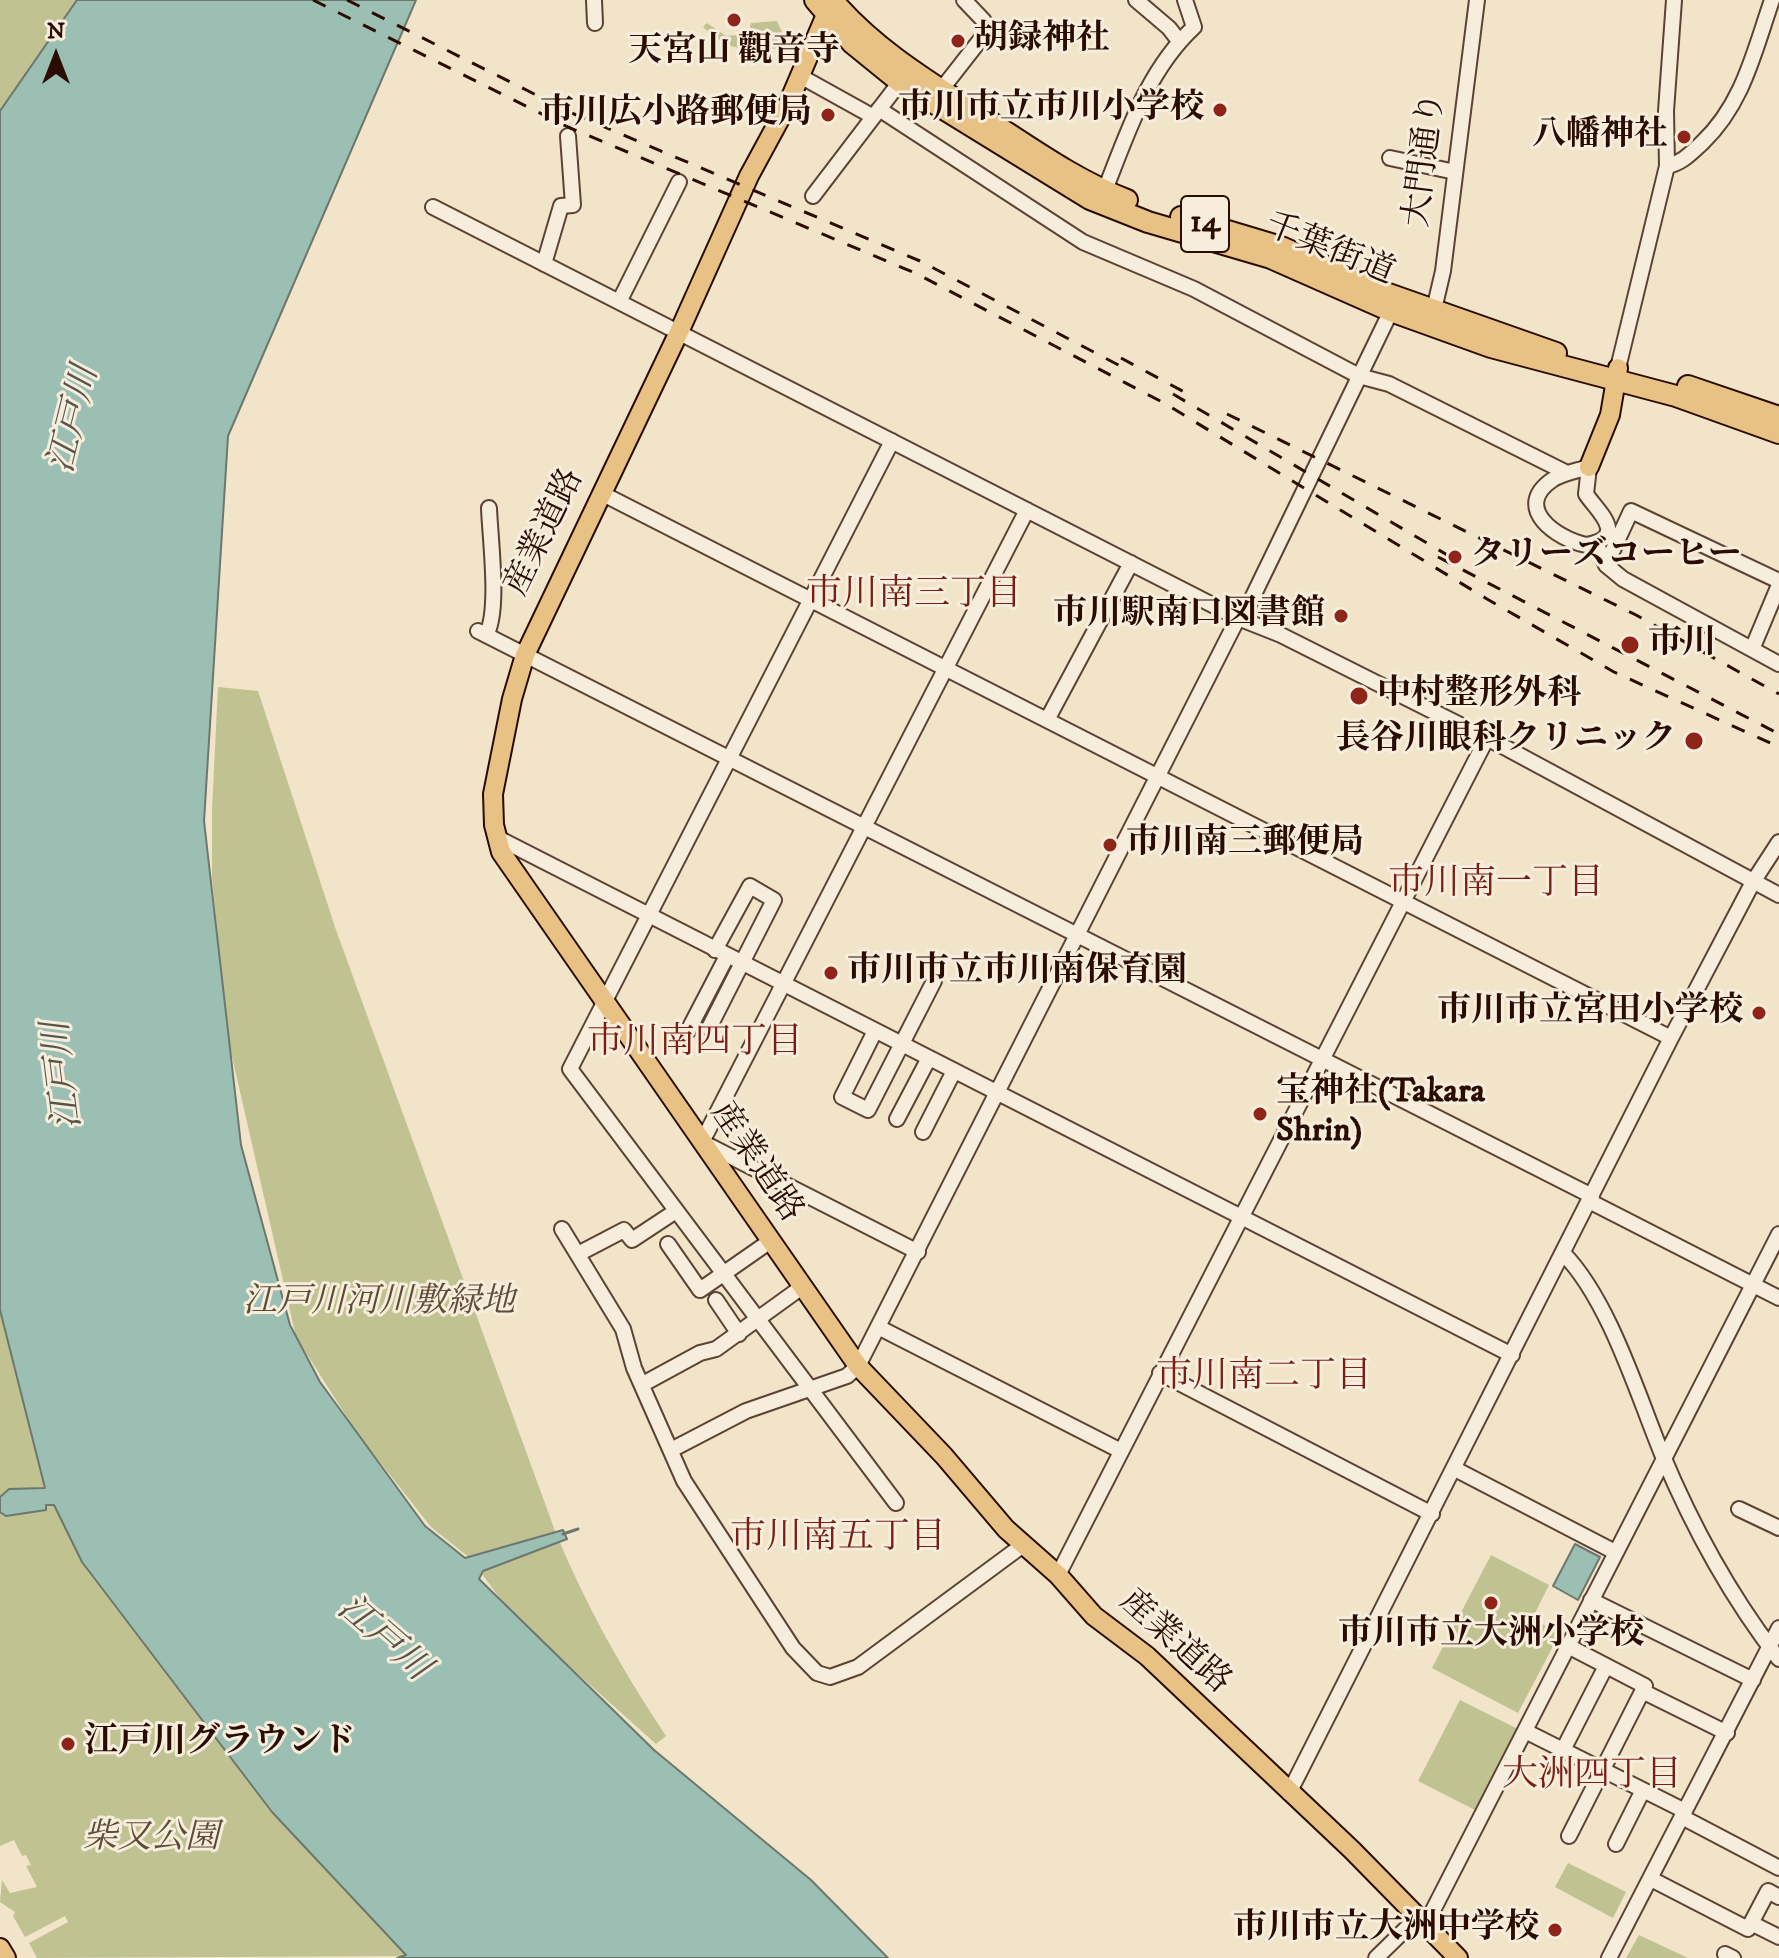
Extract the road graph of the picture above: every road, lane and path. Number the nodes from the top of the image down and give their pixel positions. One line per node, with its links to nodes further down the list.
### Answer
1 (594, 0): 9 (street)
2 (964, 0): 13 (street)
3 (1136, 0): 10 (street)
4 (1185, 0): 10 (street)
5 (1477, 0): 18 (street, 大門通り)
6 (1674, 0): 17 (street)
7 (1772, 0): 17 (street)
8 (827, 3): 11 (main road, 産業道路); 12 (highway, 千葉街道 / 14); 13 (highway, 千葉街道 / 14)
9 (595, 23)
10 (1179, 41): 20 (street)
11 (800, 76): 14 (street); 27 (main road, 産業道路)
12 (900, 82): 14 (street); 25 (highway, 千葉街道 / 14)
13 (941, 90): 20 (highway, 千葉街道 / 14)
14 (875, 113): 21 (street); 29 (street)
15 (568, 136): 23 (street)
16 (1390, 158): 18 (street)
17 (1667, 166): 28 (street)
18 (1455, 172): 26 (street, 大門通り)
19 (679, 182): 24 (street)
20 (1105, 190): 26 (highway, 千葉街道 / 14)
21 (813, 196)
22 (433, 207): 23 (street)
23 (544, 264): 24 (street)
24 (619, 302): 27 (street)
25 (1391, 311): 26 (highway, 千葉街道 / 14); 29 (street)
26 (1432, 319): 28 (highway, 千葉街道 / 14)
27 (679, 332): 32 (street); 35 (main road, 産業道路)
28 (1617, 374): 30 (highway, 千葉街道 / 14); 31 (highway, 千葉街道 / 14); 33 (main road)
29 (1359, 376): 34 (street); 43 (street)
30 (1779, 417)
31 (1779, 433)
32 (892, 441): 37 (street); 42 (street)
33 (1589, 467): 34 (street); 38 (street)
34 (1567, 473): 38 (street)
35 (601, 493): 42 (street); 45 (main road, 産業道路)
36 (489, 508): 45 (street)
37 (1027, 510): 39 (street); 47 (street)
38 (1596, 543): 40 (street)
39 (1131, 563): 43 (street); 48 (street)
40 (1606, 565): 41 (street); 44 (street)
41 (1779, 583): 44 (street)
42 (809, 599): 47 (street); 50 (street)
43 (1240, 618): 49 (street); 51 (street)
44 (1753, 647): 46 (street)
45 (525, 655): 50 (street); 53 (main road, 産業道路)
46 (1779, 664)
47 (944, 669): 48 (street); 52 (street)
48 (1047, 720): 51 (street)
49 (1487, 738): 55 (street); 57 (street)
50 (729, 758): 52 (street); 58 (street)
51 (1157, 778): 57 (street); 59 (street)
52 (864, 826): 59 (street); 63 (street)
53 (496, 837): 58 (street); 64 (main road, 産業道路)
54 (1779, 842): 55 (street)
55 (1753, 882): 56 (street); 68 (street)
56 (1779, 895)
57 (1402, 904): 68 (street); 71 (street)
58 (649, 916): 60 (street); 64 (street)
59 (1078, 936): 71 (street); 73 (street)
60 (721, 953): 61 (street); 61 (street); 66 (street)
61 (742, 963): 63 (street); 65 (street)
62 (934, 981): 69 (street)
63 (783, 984): 67 (street); 76 (street)
64 (605, 999): 76 (main road, 産業道路); 78 (street)
65 (709, 1028)
66 (688, 1031)
67 (875, 1031): 69 (street); 69 (street)
68 (1671, 1038): 77 (street)
69 (902, 1044): 70 (street)
70 (929, 1058): 72 (street); 74 (street)
71 (1322, 1059): 77 (street); 79 (street)
72 (954, 1071): 73 (street); 75 (street)
73 (998, 1094): 79 (street); 84 (street)
74 (897, 1119)
75 (923, 1132)
76 (702, 1142): 82 (main road, 産業道路); 84 (street)
77 (1591, 1199): 85 (street); 88 (street)
78 (676, 1211): 86 (street); 87 (street)
79 (1241, 1216): 95 (street); 97 (street)
80 (562, 1229): 86 (street)
81 (1779, 1234): 88 (street)
82 (769, 1242): 87 (street); 89 (main road, 産業道路)
83 (668, 1244): 87 (street)
84 (918, 1252): 93 (street)
85 (1563, 1253): 95 (street); 102 (street)
86 (578, 1254): 98 (street)
87 (722, 1273): 92 (street)
88 (1753, 1285): 90 (street); 102 (street)
89 (802, 1287): 92 (street); 96 (main road, 産業道路)
90 (1779, 1298)
91 (716, 1300): 94 (street)
92 (758, 1321): 94 (street); 99 (street)
93 (878, 1327): 96 (street); 101 (street)
94 (739, 1334): 98 (street)
95 (1512, 1355): 103 (street)
96 (858, 1366): 99 (street); 108 (main road, 産業道路)
97 (1160, 1373): 101 (street); 106 (street)
98 (643, 1384): 100 (street)
99 (810, 1389): 100 (street); 104 (street)
100 (671, 1450): 108 (street)
101 (1121, 1451): 110 (street)
102 (1664, 1457): 109 (street); 114 (street)
103 (1455, 1469): 106 (street); 109 (street)
104 (896, 1503)
105 (1739, 1509): 107 (street)
106 (1432, 1514): 123 (street)
107 (1779, 1528)
108 (1023, 1545): 110 (main road, 産業道路)
109 (1615, 1552): 111 (street)
110 (1058, 1575): 123 (main road, 産業道路)
111 (1591, 1600): 113 (street); 116 (street)
112 (1779, 1628): 114 (street)
113 (1568, 1646): 115 (street); 118 (street)
114 (1774, 1653): 116 (street)
115 (1606, 1666): 117 (street); 120 (street)
116 (1753, 1680): 119 (street)
117 (1642, 1691): 119 (street); 121 (street)
118 (1525, 1731): 120 (street); 130 (street)
119 (1727, 1733): 124 (street)
120 (1563, 1750): 121 (street)
121 (1602, 1769): 122 (street); 125 (street)
122 (1643, 1790): 124 (street); 126 (street)
123 (1289, 1793): 130 (main road, 産業道路)
124 (1684, 1814): 127 (street); 128 (street)
125 (1569, 1836)
126 (1616, 1844)
127 (1779, 1868)
128 (1651, 1879): 131 (street); 137 (street)
129 (1779, 1897): 131 (street)
130 (1422, 1920): 135 (street); 136 (main road, 産業道路)
131 (1751, 1923): 132 (street)
132 (1779, 1937)
133 (0, 1949): 134 (main road)
134 (6, 1958)
135 (1376, 1958)
136 (1458, 1958)
137 (1609, 1958)

